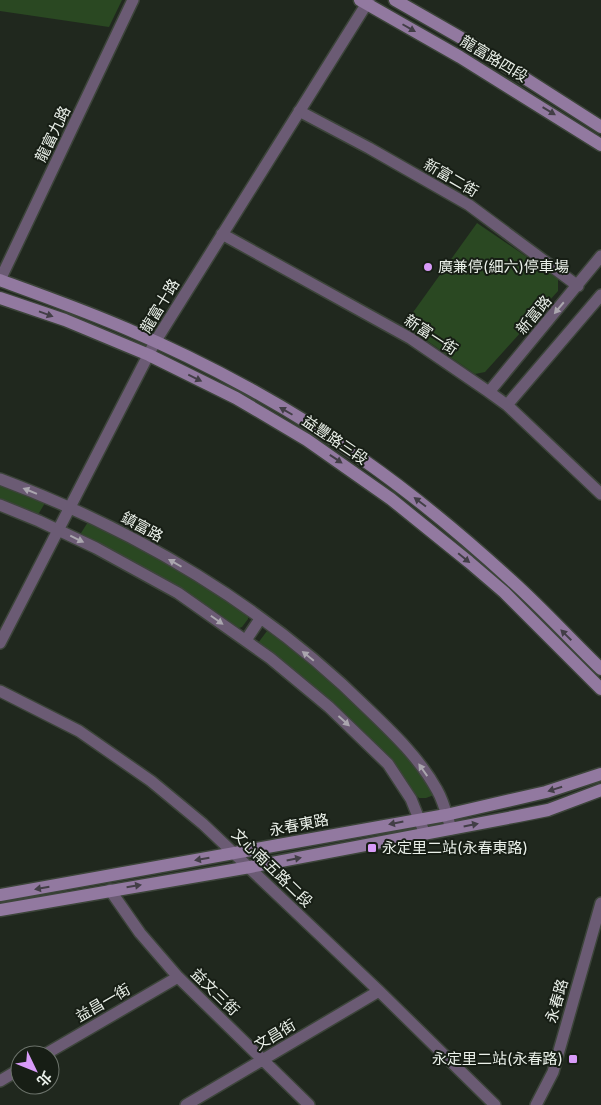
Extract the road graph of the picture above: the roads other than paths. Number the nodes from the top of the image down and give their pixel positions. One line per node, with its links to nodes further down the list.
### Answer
1 (133, 0): 9 (street, 龍富九路)
2 (396, 0): 5 (street, 龍富路四段)
3 (366, 1): 4 (street, 龍富十路); 6 (street, 龍富路四段, one-way to 6)
4 (299, 112): 7 (street, 龍富十路); 10 (street, 新富二街)
5 (601, 127)
6 (601, 145)
7 (222, 234): 13 (street, 龍富十路); 15 (street, 新富一街)
8 (601, 256): 10 (street, 新富路)
9 (0, 280): 13 (street, 益豐路三段)
10 (578, 286): 15 (street, 新富路, one-way to 15)
11 (601, 296): 16 (street)
12 (0, 298): 14 (street, 益豐路三段, one-way to 14)
13 (155, 342): 14 (street, 龍富十路); 25 (street, 益豐路三段, one-way to 13)
14 (148, 355): 20 (street, 龍富十路); 26 (street, 益豐路三段, one-way to 26)
15 (490, 392): 16 (street, 新富一街)
16 (507, 405): 18 (street, 新富一街)
17 (0, 479): 20 (street, 鎮富路, one-way to 17)
18 (601, 494)
19 (0, 505): 21 (street)
20 (69, 507): 21 (street, 龍富十路); 22 (street, 鎮富路, one-way to 20)
21 (58, 530): 23 (street, one-way to 23); 24 (street, 龍富十路)
22 (260, 619): 23 (street); 30 (street, 鎮富路, one-way to 22)
23 (246, 640): 31 (street, one-way to 31)
24 (0, 642)
25 (599, 663)
26 (601, 689)
27 (0, 691): 34 (street, 文心南五路二段)
28 (601, 774): 30 (street, 永春東路, one-way to 30)
29 (601, 790): 32 (street, one-way to 29)
30 (446, 815): 31 (street, 永春東路); 32 (street, 鎮富路)
31 (419, 819): 33 (street); 34 (street, 永春東路, one-way to 34)
32 (451, 829): 33 (street)
33 (425, 834): 35 (street, one-way to 33)
34 (235, 854): 35 (street, 文心南五路二段); 37 (street, 永春東路, one-way to 37)
35 (250, 868): 36 (street, one-way to 35); 41 (street, 文心南五路二段)
36 (110, 890): 39 (street); 40 (street, 益文三街)
37 (0, 895)
38 (601, 903): 47 (street, 永春路)
39 (0, 910)
40 (178, 976): 42 (street, 益昌一街); 43 (street, 益文三街)
41 (379, 991): 43 (street, 文昌街); 46 (street, 文心南五路二段)
42 (60, 1046)
43 (263, 1060): 44 (street, 文昌街); 45 (street, 益文三街)
44 (186, 1105)
45 (309, 1105)
46 (495, 1105)
47 (536, 1105)

